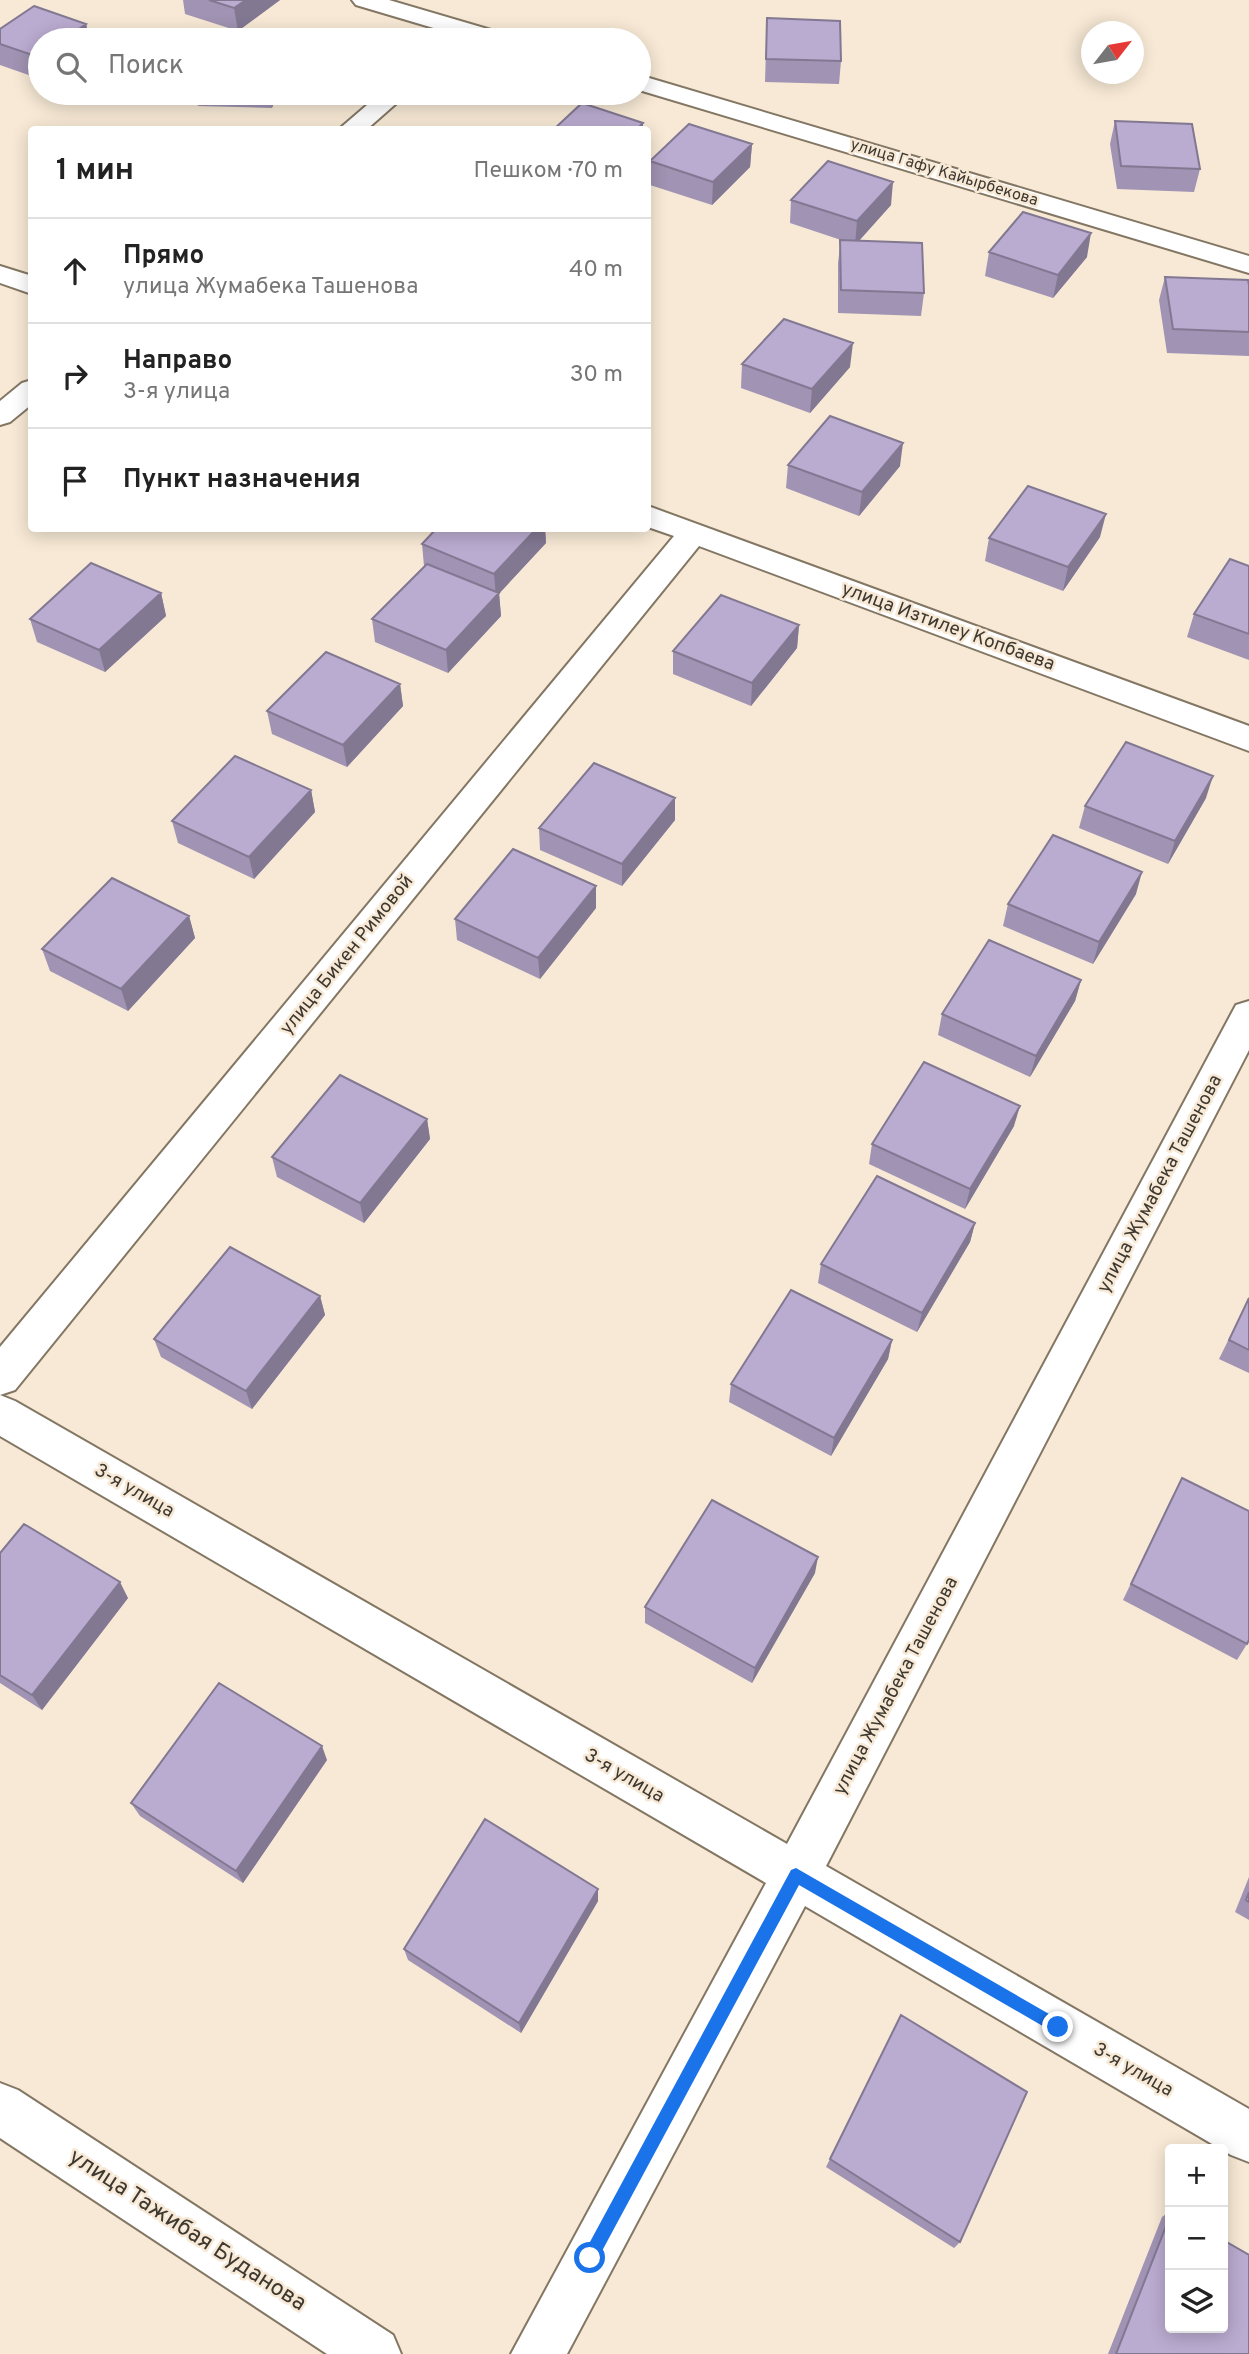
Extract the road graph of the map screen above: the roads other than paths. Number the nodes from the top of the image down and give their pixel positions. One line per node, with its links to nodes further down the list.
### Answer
1 (364, 0): 2 (street)
2 (443, 28)
3 (651, 86): 6 (street, улица Гафу Кайырбекова)
4 (381, 105): 5 (street)
5 (355, 126)
6 (1249, 265)
7 (0, 274): 8 (street)
8 (28, 284)
9 (28, 392): 10 (street)
10 (0, 416)
11 (651, 517): 12 (street, улица Изтилеу Копбаева)
12 (693, 533): 13 (street, улица Изтилеу Копбаева); 15 (street, улица Бикен Римовой)
13 (1249, 739)
14 (1249, 1015): 17 (street, улица Жумабека Ташенова)
15 (0, 1377)
16 (0, 1414): 17 (street, 3-я улица)
17 (796, 1875): 19 (street, 3-я улица); 21 (street, улица Жумабека Ташенова)
18 (0, 2108): 20 (street, улица Тажибая Буданова)
19 (1249, 2137)
20 (374, 2354)
21 (538, 2354)

